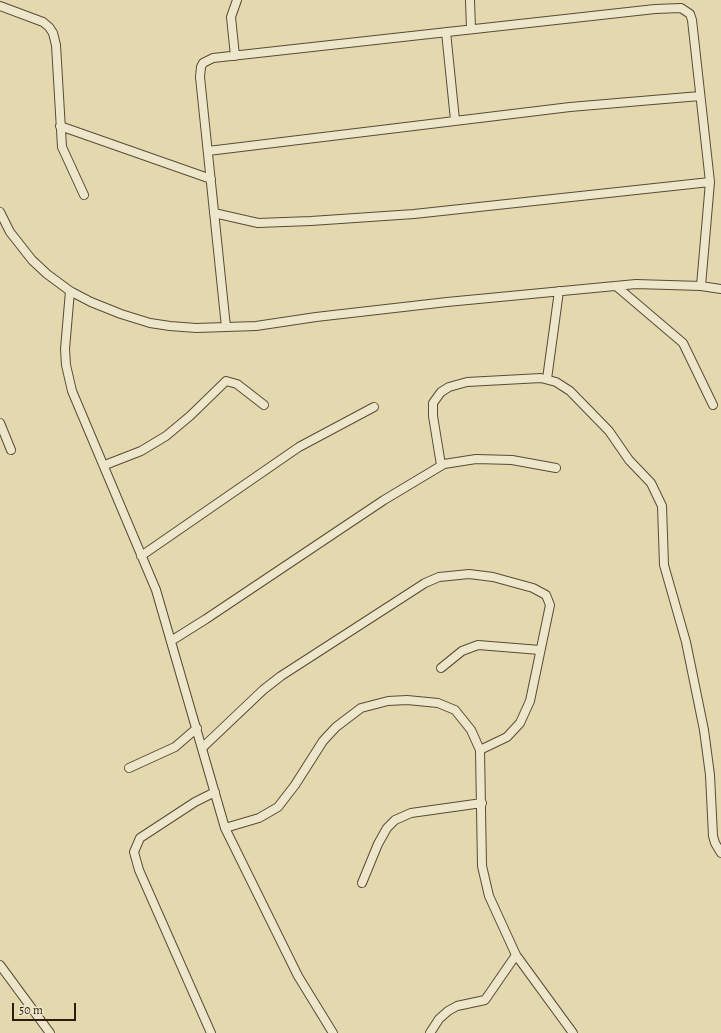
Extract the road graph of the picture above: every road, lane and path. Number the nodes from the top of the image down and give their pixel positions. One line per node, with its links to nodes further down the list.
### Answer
1 (237, 0): 6 (street)
2 (470, 0): 4 (street)
3 (0, 6): 9 (street)
4 (471, 29): 5 (street); 7 (street)
5 (446, 32): 6 (street); 8 (street)
6 (235, 56): 10 (street)
7 (700, 96): 8 (street); 12 (street)
8 (455, 120): 10 (street)
9 (60, 126): 11 (street); 13 (street)
10 (208, 151): 11 (street)
11 (211, 179): 15 (street)
12 (710, 182): 15 (street); 17 (street)
13 (84, 195)
14 (0, 212): 20 (street)
15 (214, 213): 21 (street)
16 (616, 286): 17 (street); 19 (street); 24 (street)
17 (701, 286): 18 (street)
18 (721, 289)
19 (559, 290): 21 (street); 22 (street)
20 (70, 291): 21 (street); 29 (street)
21 (226, 327)
22 (547, 379): 28 (street); 42 (street)
23 (264, 405): 29 (street)
24 (713, 405)
25 (374, 407): 31 (street)
26 (0, 423): 27 (street)
27 (12, 450)
28 (441, 465): 30 (street); 32 (street)
29 (105, 466): 31 (street)
30 (556, 468)
31 (141, 556): 32 (street)
32 (171, 641): 35 (street)
33 (540, 650): 34 (street); 36 (street); 37 (street)
34 (441, 668)
35 (197, 728): 36 (street); 38 (street)
36 (203, 747): 39 (street)
37 (480, 750): 40 (street); 41 (street)
38 (129, 768)
39 (215, 792): 41 (street); 47 (street)
40 (482, 803): 43 (street); 44 (street)
41 (225, 828): 48 (street)
42 (721, 853)
43 (362, 883)
44 (516, 955): 49 (street); 50 (street)
45 (0, 965): 46 (street)
46 (50, 1033)
47 (211, 1033)
48 (333, 1033)
49 (430, 1033)
50 (573, 1033)

